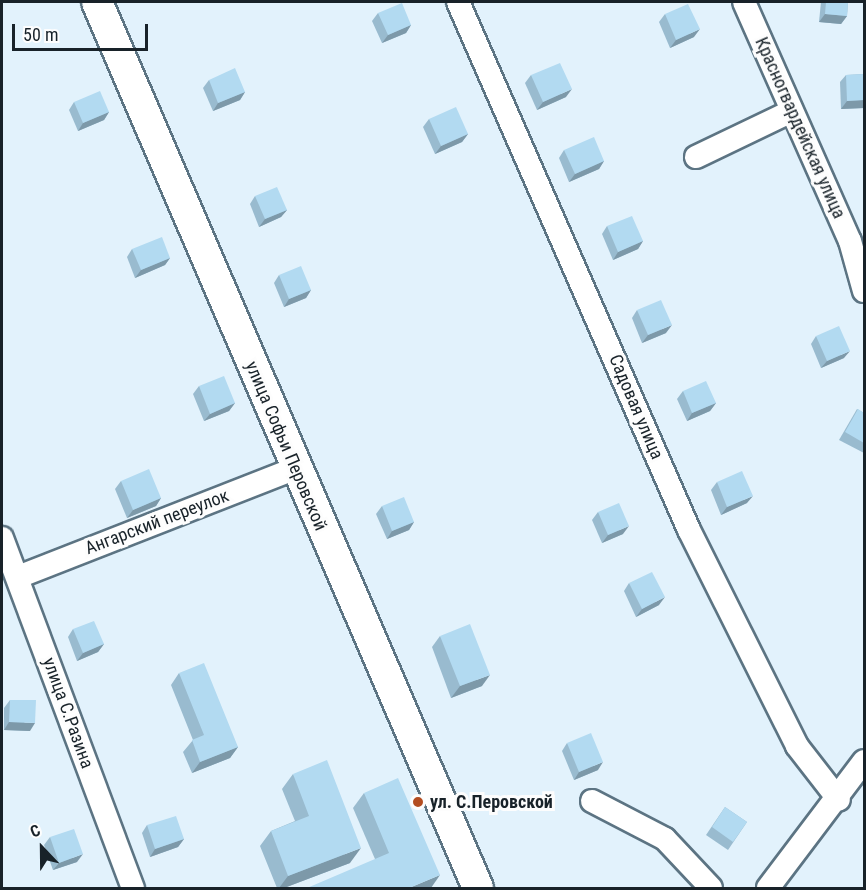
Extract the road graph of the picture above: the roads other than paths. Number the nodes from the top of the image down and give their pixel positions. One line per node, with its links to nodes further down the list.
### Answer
1 (97, 2): 7 (main road, улица Софьи Перовской)
2 (458, 2): 11 (street, Садовая улица)
3 (744, 2): 4 (street, Красногвардейская улица)
4 (792, 111): 5 (street); 6 (street, Красногвардейская улица)
5 (696, 157)
6 (864, 291)
7 (296, 468): 9 (street, Ангарский переулок); 14 (main road, улица Софьи Перовской)
8 (2, 538): 9 (street, улица С.Разина)
9 (18, 577): 13 (street, улица С.Разина)
10 (864, 761): 11 (street)
11 (839, 800): 16 (street)
12 (592, 801): 15 (street)
13 (134, 888)
14 (478, 888)
15 (711, 888)
16 (768, 888)

